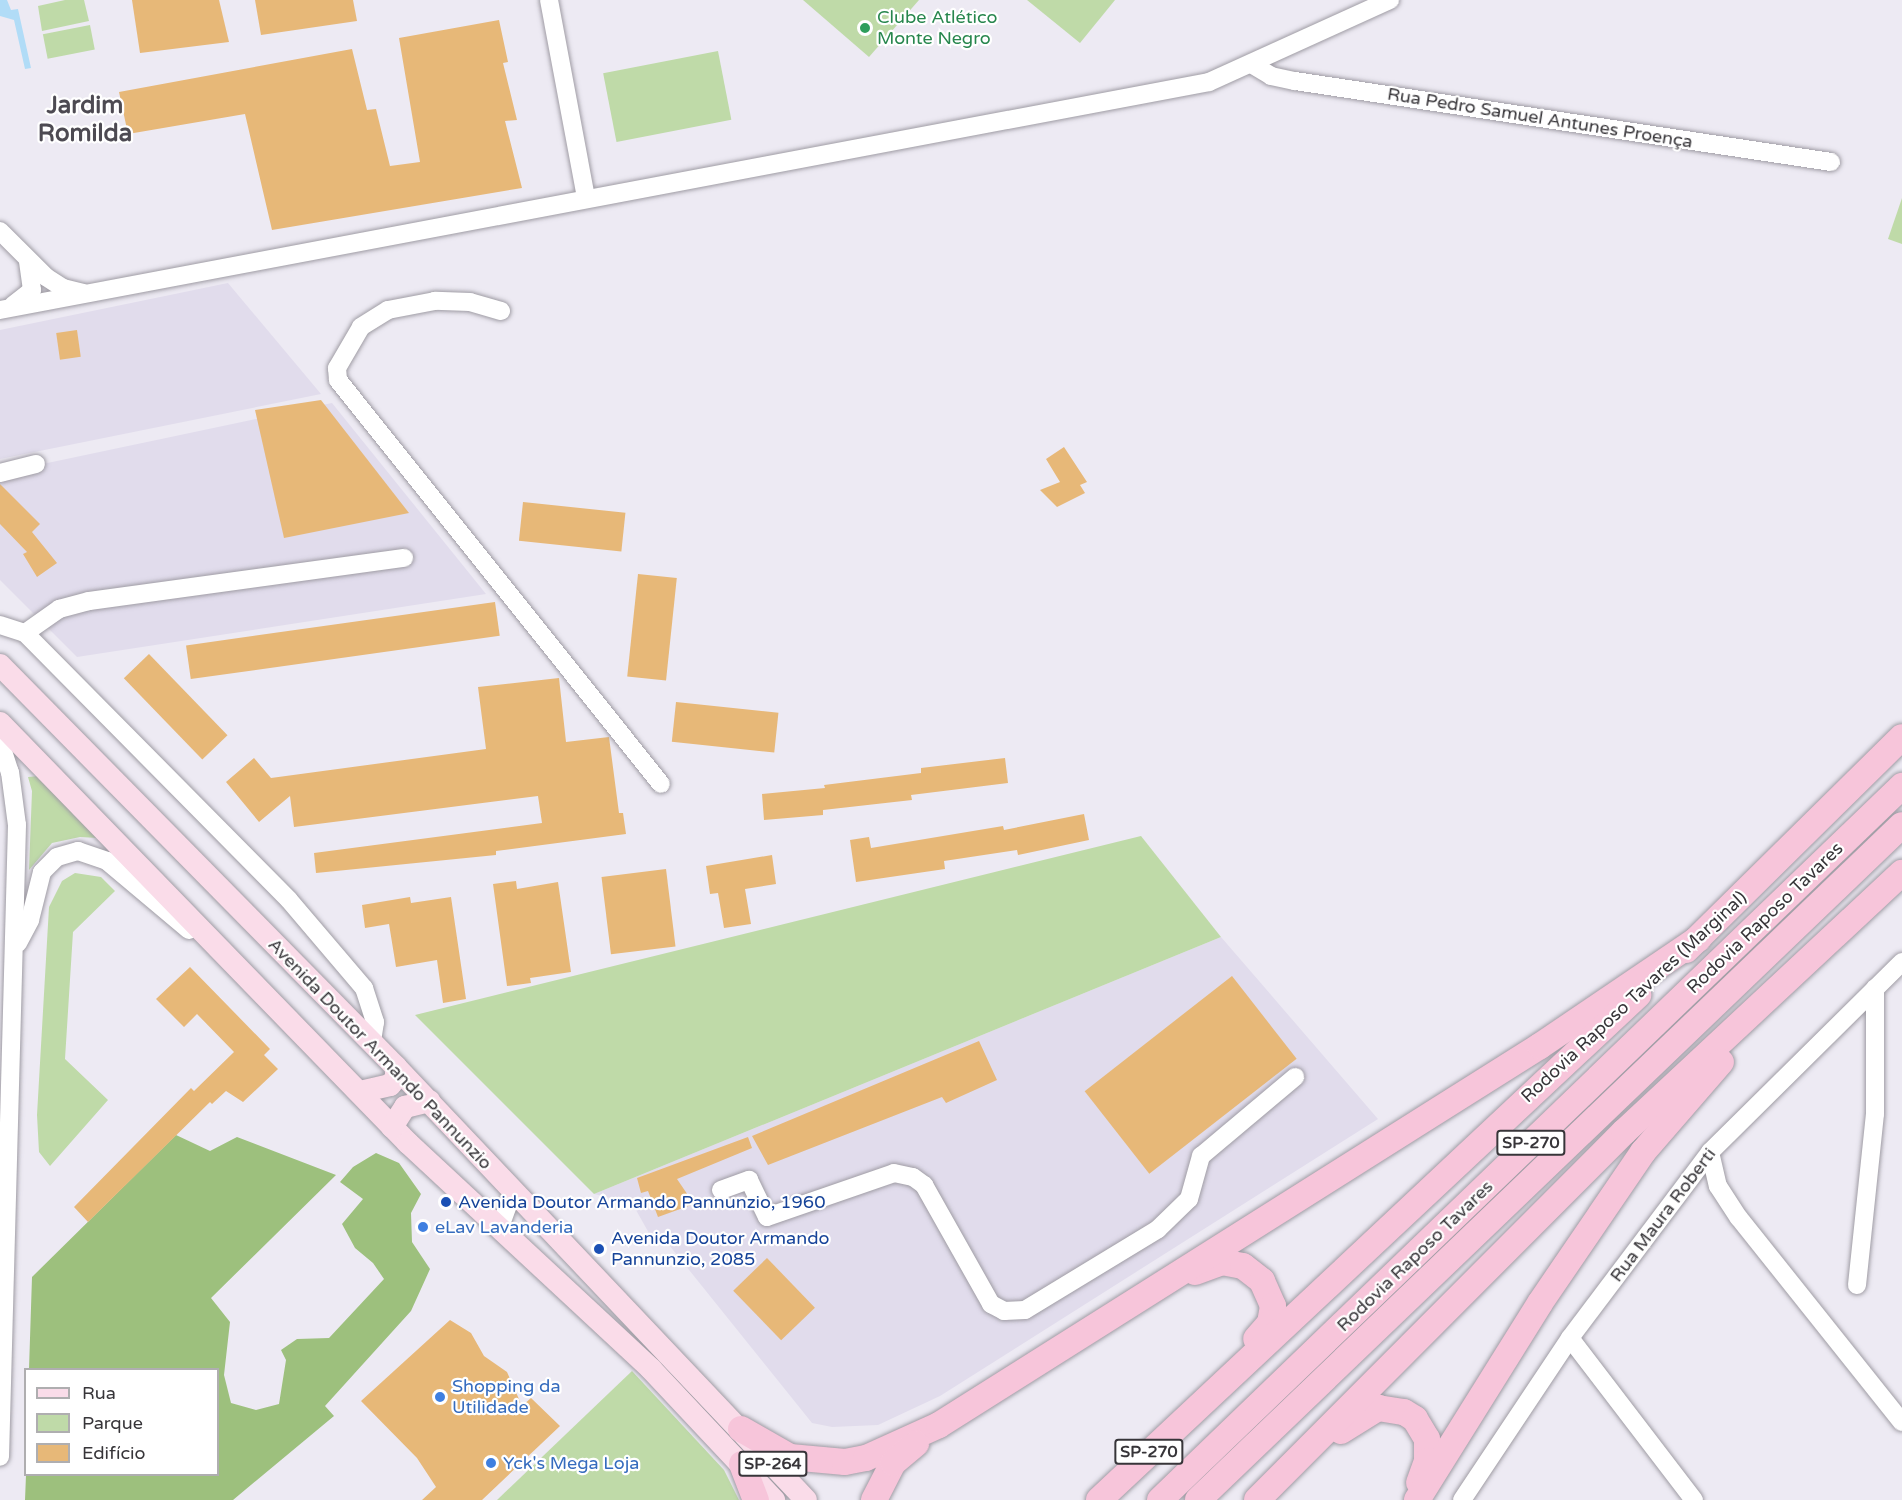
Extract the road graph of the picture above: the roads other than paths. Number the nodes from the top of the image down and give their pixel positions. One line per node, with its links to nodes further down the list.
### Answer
1 (549, 0): 5 (street)
2 (1390, 0): 3 (street)
3 (1252, 65): 4 (street, Rua Pedro Samuel Antunes Proença); 5 (street)
4 (1831, 162)
5 (586, 198): 8 (street)
6 (0, 231): 7 (street)
7 (28, 260): 8 (street); 9 (street)
8 (86, 294): 9 (street)
9 (3, 309)
10 (501, 311): 20 (street)
11 (36, 464): 12 (street)
12 (0, 473)
13 (404, 558): 15 (street)
14 (0, 625): 15 (street)
15 (25, 633): 33 (street)
16 (0, 664): 33 (main road, Avenida Doutor Armando Pannunzio)
17 (0, 723): 29 (main road, Avenida Doutor Armando Pannunzio)
18 (1902, 737): 24 (highway, Rodovia Raposo Tavares (Marginal) / SP-270)
19 (0, 742): 25 (street)
20 (661, 784)
21 (1902, 786): 59 (highway, Rodovia Raposo Tavares / SP-270)
22 (1902, 825): 60 (highway, Rodovia Raposo Tavares / SP-270)
23 (1902, 873): 26 (highway, SP-270)
24 (1698, 939): 44 (highway); 47 (highway, Rodovia Raposo Tavares (Marginal) / SP-270)
25 (16, 947): 28 (street); 29 (street)
26 (1811, 958): 53 (highway, SP-270); 62 (highway)
27 (1902, 962): 30 (street, Rua Maura Roberti)
28 (15, 974): 31 (street); 32 (street)
29 (256, 988): 37 (main road, Avenida Doutor Armando Pannunzio)
30 (1875, 988): 40 (street, Rua Maura Roberti); 45 (street)
31 (0, 989)
32 (7, 1011): 34 (street)
33 (372, 1042): 35 (main road, Avenida Doutor Armando Pannunzio)
34 (6, 1056): 51 (street)
35 (396, 1066): 37 (main road); 38 (main road, Avenida Doutor Armando Pannunzio)
36 (1295, 1077): 41 (street)
37 (360, 1092): 39 (main road, Avenida Doutor Armando Pannunzio)
38 (429, 1101): 39 (main road); 42 (main road, Avenida Doutor Armando Pannunzio)
39 (392, 1127): 43 (main road, Avenida Doutor Armando Pannunzio)
40 (1710, 1152): 46 (street, Rua Maura Roberti); 48 (street)
41 (721, 1190)
42 (513, 1192): 43 (street); 50 (main road, Avenida Doutor Armando Pannunzio)
43 (500, 1227): 52 (main road, Avenida Doutor Armando Pannunzio)
44 (1159, 1285): 47 (highway); 49 (highway)
45 (1857, 1285)
46 (1570, 1338): 63 (street, Rua Maura Roberti); 64 (street)
47 (1198, 1404): 58 (highway, Rodovia Raposo Tavares (Marginal) / SP-270)
48 (1902, 1422)
49 (939, 1425): 50 (highway); 57 (highway)
50 (741, 1429): 56 (main road, Avenida Doutor Armando Pannunzio / SP-264)
51 (0, 1456)
52 (742, 1464): 54 (highway); 55 (main road, Avenida Doutor Armando Pannunzio / SP-264)
53 (1263, 1493): 61 (highway)
54 (756, 1500)
55 (774, 1500)
56 (806, 1500)
57 (874, 1500)
58 (1099, 1500)
59 (1160, 1500)
60 (1198, 1500)
61 (1412, 1500)
62 (1417, 1500)
63 (1462, 1500)
64 (1694, 1500)

